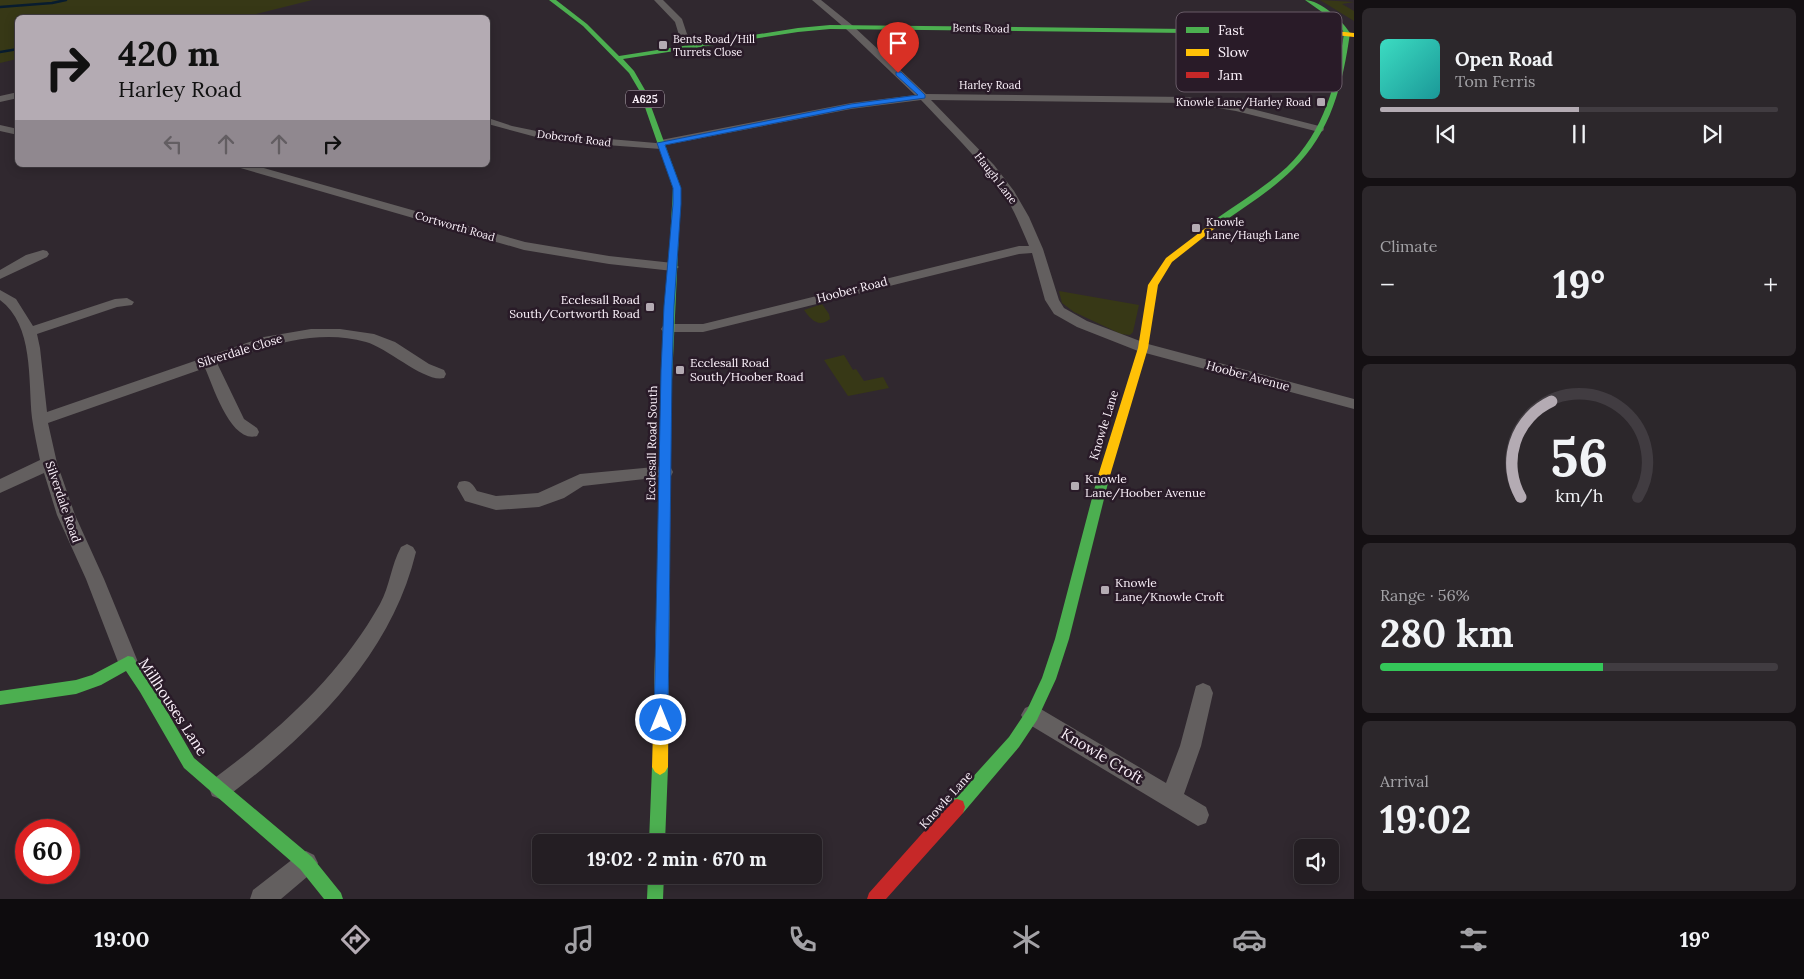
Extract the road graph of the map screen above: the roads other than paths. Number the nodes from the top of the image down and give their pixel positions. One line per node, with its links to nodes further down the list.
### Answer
1 (552, 0): 10 (street, Ecclesall Road South / A625)
2 (658, 0): 9 (street)
3 (816, 0): 6 (street, Haugh Lane)
4 (1308, 0): 5 (street)
5 (1326, 12)
6 (850, 27): 7 (street, Bents Road); 9 (street, Bents Road); 14 (street, Haugh Lane)
7 (1176, 30)
8 (1350, 34): 11 (street, Knowle Lane)
9 (693, 45): 10 (street, Bents Road)
10 (618, 58): 20 (street, Ecclesall Road South / A625)
11 (1342, 73)
12 (1337, 92): 18 (street, Knowle Lane)
13 (15, 96): 15 (street)
14 (923, 97): 18 (street, Harley Road); 20 (street, Harley Road); 22 (street, Haugh Lane)
15 (0, 99)
16 (490, 122): 20 (street, Dobcroft Road)
17 (0, 128): 19 (street)
18 (1319, 129): 30 (street, Knowle Lane)
19 (15, 131)
20 (661, 145): 24 (street, Ecclesall Road South / A625)
21 (248, 167): 24 (street, Cortworth Road)
22 (1036, 249): 28 (street, Hoober Road); 30 (street, Haugh Lane)
23 (43, 254): 25 (street)
24 (673, 267): 28 (street, Ecclesall Road South / A625)
25 (0, 275)
26 (0, 294): 29 (street, Silverdale Road)
27 (127, 302): 29 (street)
28 (668, 329): 37 (street, Ecclesall Road South / A625)
29 (28, 332): 34 (street, Silverdale Road)
30 (1143, 348): 33 (street, Hoober Avenue); 44 (street, Knowle Lane)
31 (209, 360): 32 (street, Silverdale Close); 34 (street, Silverdale Close); 35 (street)
32 (438, 374)
33 (1354, 404)
34 (40, 420): 36 (street, Silverdale Road)
35 (251, 432)
36 (49, 463): 38 (street); 41 (street, Silverdale Road)
37 (665, 472): 39 (street); 48 (street, Ecclesall Road South / A625)
38 (0, 486)
39 (466, 488)
40 (407, 552): 45 (street)
41 (128, 662): 43 (street, Millhouses Lane); 45 (street, Millhouses Lane)
42 (1203, 693): 46 (street)
43 (0, 698)
44 (1032, 715): 46 (street, Knowle Croft); 54 (street, Knowle Lane)
45 (220, 788): 49 (street, Millhouses Lane)
46 (1171, 798): 47 (street, Knowle Croft)
47 (1198, 815)
48 (657, 834)
49 (306, 863): 51 (street); 52 (street, Millhouses Lane)
50 (656, 884): 53 (street)
51 (262, 899)
52 (335, 899)
53 (655, 899)
54 (875, 899)

